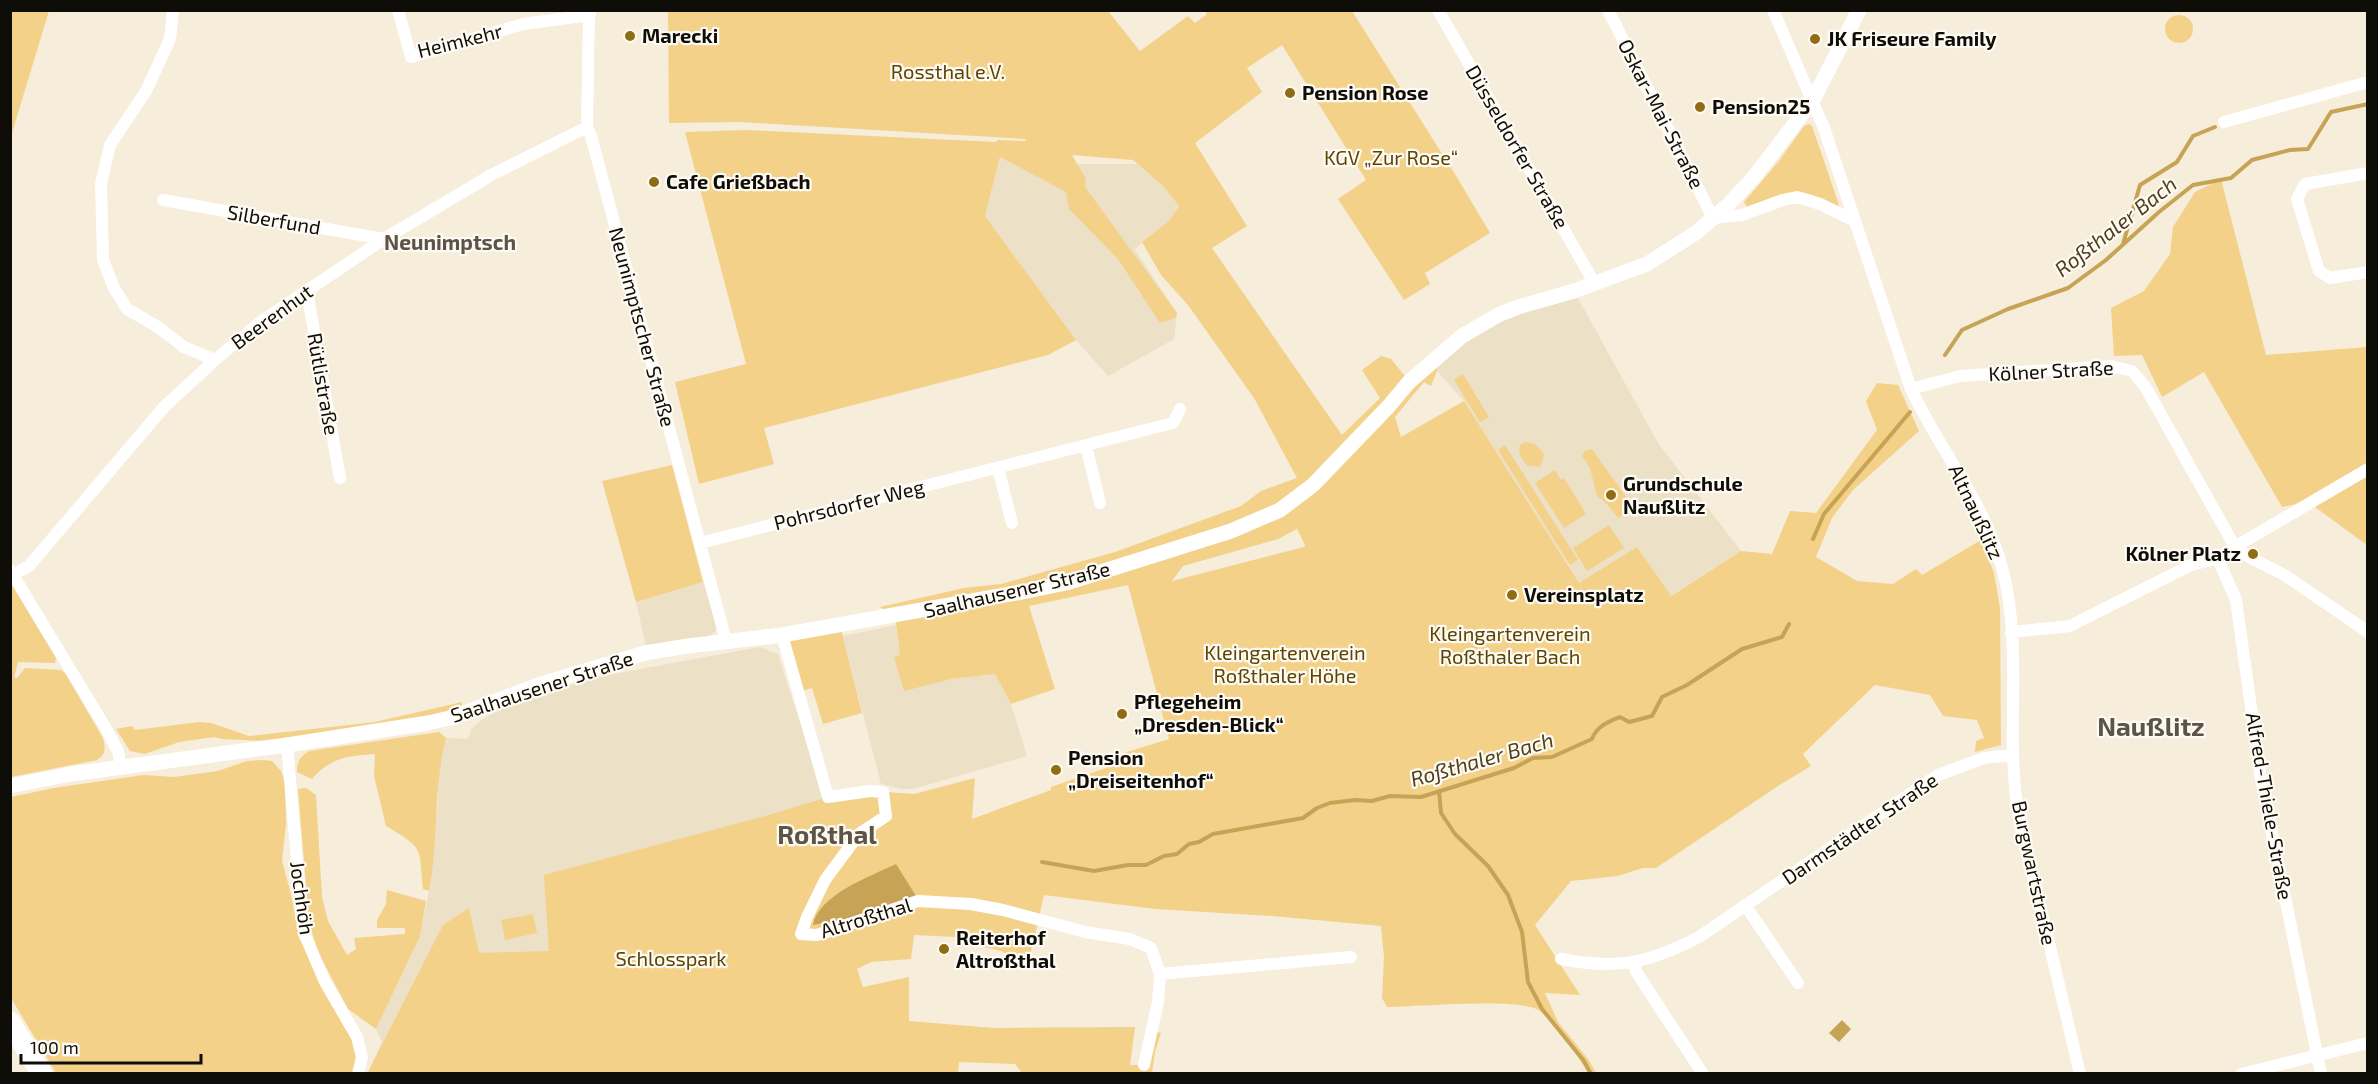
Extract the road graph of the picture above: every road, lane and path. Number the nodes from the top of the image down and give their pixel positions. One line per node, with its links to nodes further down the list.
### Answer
1 (173, 10): 20 (street)
2 (398, 10): 7 (street, Heimkehr)
3 (1438, 10): 18 (street, Düsseldorfer Straße)
4 (1608, 10): 14 (street, Oskar-Mai-Straße)
5 (1773, 10): 9 (street, Altnaußlitz)
6 (1859, 10): 9 (street, Saalhausener Straße)
7 (589, 13): 11 (street, Neunimptscher Straße)
8 (2367, 82): 10 (street)
9 (1813, 100): 14 (street, Saalhausener Straße); 15 (street, Altnaußlitz)
10 (2224, 122)
11 (587, 128): 16 (street, Beerenhut); 29 (street, Neunimptscher Straße)
12 (2367, 173): 17 (street)
13 (163, 201): 16 (street, Silberfund)
14 (1713, 218): 15 (street); 18 (street, Saalhausener Straße)
15 (1855, 221): 21 (street, Altnaußlitz)
16 (384, 239): 19 (street, Beerenhut)
17 (2367, 272)
18 (1595, 284): 35 (street, Saalhausener Straße)
19 (307, 291): 20 (street, Beerenhut); 26 (street, Rütlistraße)
20 (215, 360): 32 (street, Beerenhut)
21 (1911, 389): 30 (street, Kölner Straße); 33 (street, Altnaußlitz)
22 (1180, 409): 23 (street, Pohrsdorfer Weg)
23 (1086, 446): 24 (street, Pohrsdorfer Weg); 27 (street)
24 (998, 468): 28 (street); 29 (street, Pohrsdorfer Weg)
25 (2367, 469): 30 (street)
26 (340, 478)
27 (1100, 503)
28 (1012, 523)
29 (700, 543): 36 (street, Neunimptscher Straße)
30 (2235, 547): 31 (street); 34 (street)
31 (2220, 558): 33 (street); 49 (street, Alfred-Thiele-Straße)
32 (12, 573): 39 (street)
33 (2011, 632): 38 (street, Burgwartstraße)
34 (2367, 632)
35 (782, 635): 36 (street, Saalhausener Straße); 45 (street, Altroßthal)
36 (726, 641): 37 (street, Saalhausener Straße)
37 (287, 745): 39 (street, Saalhausener Straße); 52 (street, Jochhöh)
38 (2013, 755): 41 (street, Darmstädter Straße); 54 (street, Burgwartstraße)
39 (121, 766): 40 (street, Saalhausener Straße)
40 (10, 786)
41 (1745, 905): 44 (street, Darmstädter Straße); 46 (street)
42 (1351, 957): 45 (street)
43 (1561, 959): 44 (street, Darmstädter Straße)
44 (1633, 963): 53 (street)
45 (1160, 974): 50 (street, Altroßthal)
46 (1798, 983)
47 (10, 1022): 51 (highway)
48 (2367, 1043): 49 (street)
49 (2318, 1055): 55 (street); 56 (street, Alfred-Thiele-Straße)
50 (1144, 1065)
51 (42, 1074)
52 (358, 1074)
53 (1703, 1074)
54 (2080, 1074)
55 (2241, 1074)
56 (2321, 1074)

